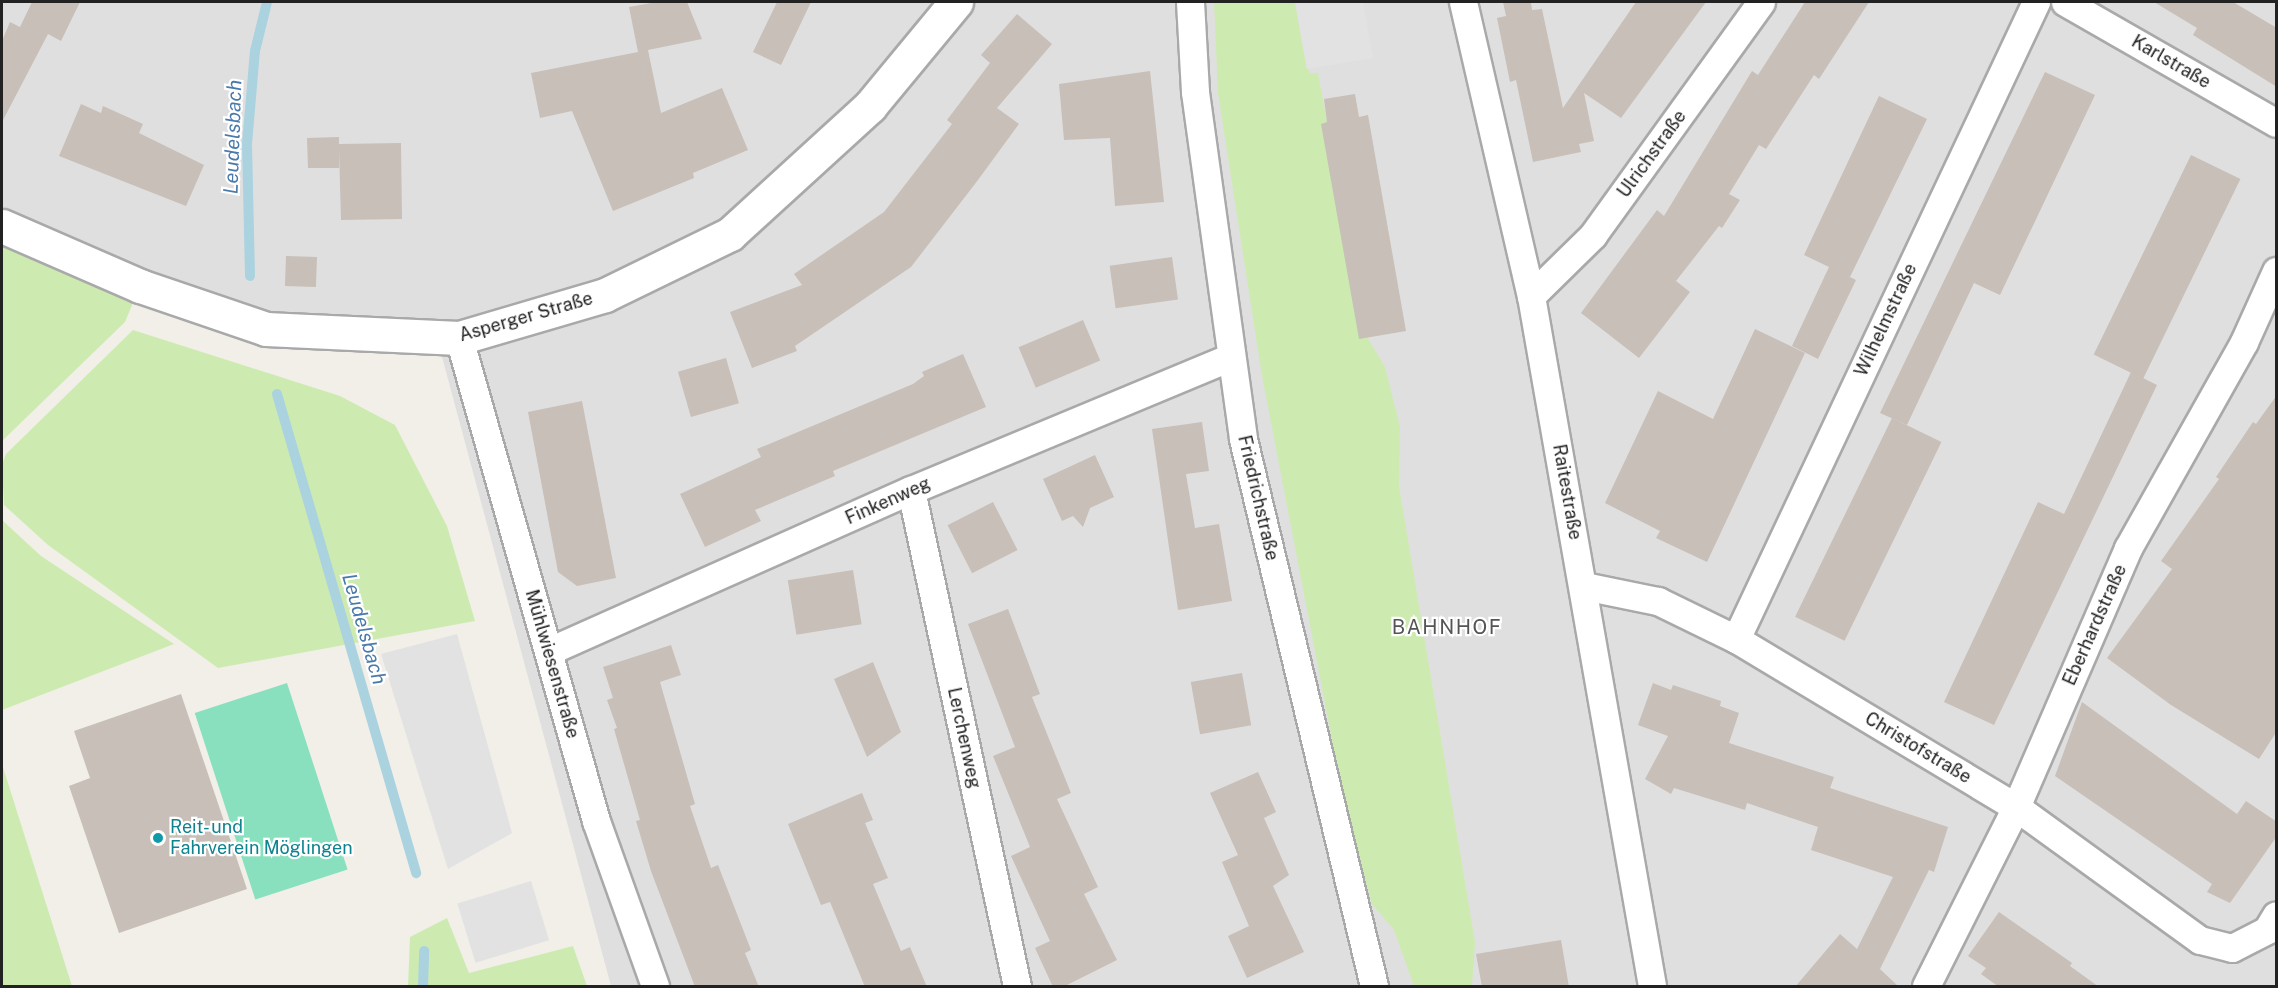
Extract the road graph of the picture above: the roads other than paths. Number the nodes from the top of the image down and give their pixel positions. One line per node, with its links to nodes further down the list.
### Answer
1 (956, 2): 11 (street, Asperger Straße)
2 (1190, 2): 12 (street, Friedrichstraße)
3 (1463, 2): 10 (street, Raitestraße)
4 (1761, 2): 10 (street, Ulrichstraße)
5 (2036, 2): 15 (street, Wilhelmstraße)
6 (2065, 2): 7 (street, Karlstraße)
7 (2277, 123)
8 (2, 226): 11 (street, Asperger Straße)
9 (2277, 271): 17 (street, Eberhardstraße)
10 (1531, 296): 14 (street, Raitestraße)
11 (459, 338): 16 (street, Mühlwiesenstraße)
12 (1230, 357): 13 (street, Finkenweg); 21 (street, Friedrichstraße)
13 (911, 490): 16 (street, Finkenweg); 20 (street, Lerchenweg)
14 (1584, 586): 15 (street, Christofstraße); 22 (street, Raitestraße)
15 (1736, 639): 17 (street, Christofstraße)
16 (549, 651): 19 (street, Mühlwiesenstraße)
17 (2016, 807): 18 (street, Christofstraße); 23 (street, Eberhardstraße)
18 (2277, 915)
19 (655, 987)
20 (1017, 987)
21 (1374, 987)
22 (1652, 987)
23 (1926, 987)

